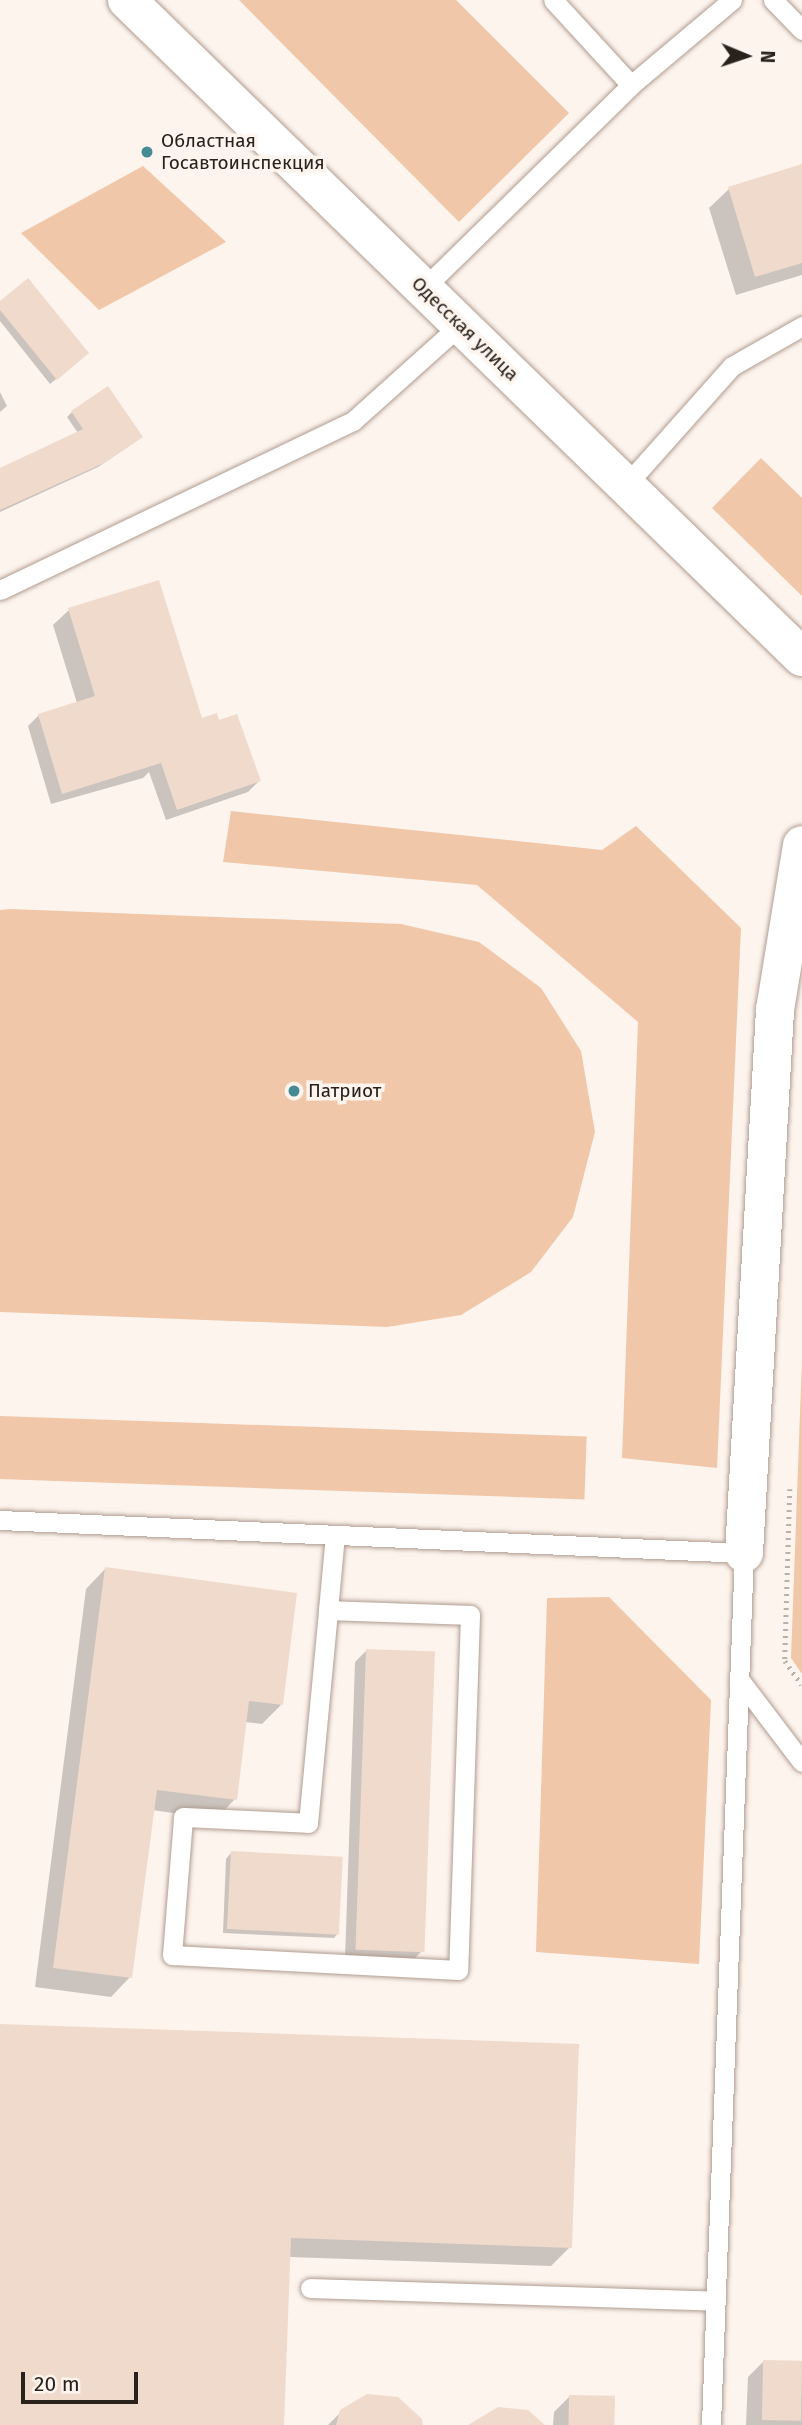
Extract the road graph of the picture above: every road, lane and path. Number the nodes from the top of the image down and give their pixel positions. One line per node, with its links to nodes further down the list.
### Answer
1 (127, 0): 7 (street, Одесская улица)
2 (553, 0): 6 (lane)
3 (732, 0): 6 (lane)
4 (773, 0): 5 (lane)
5 (802, 30)
6 (631, 85): 7 (lane)
7 (424, 289): 8 (street, Одесская улица)
8 (460, 325): 10 (street, Одесская улица); 11 (lane)
9 (802, 326): 10 (lane)
10 (626, 485): 12 (street, Одесская улица)
11 (0, 590)
12 (802, 657)
13 (802, 845): 16 (street)
14 (0, 1520): 15 (lane)
15 (335, 1535): 16 (lane); 17 (lane)
16 (744, 1553): 18 (lane)
17 (328, 1610): 17 (lane)
18 (739, 1679): 19 (lane); 21 (lane)
19 (802, 1762)
20 (310, 2288): 21 (lane)
21 (716, 2301): 22 (lane)
22 (711, 2425)

